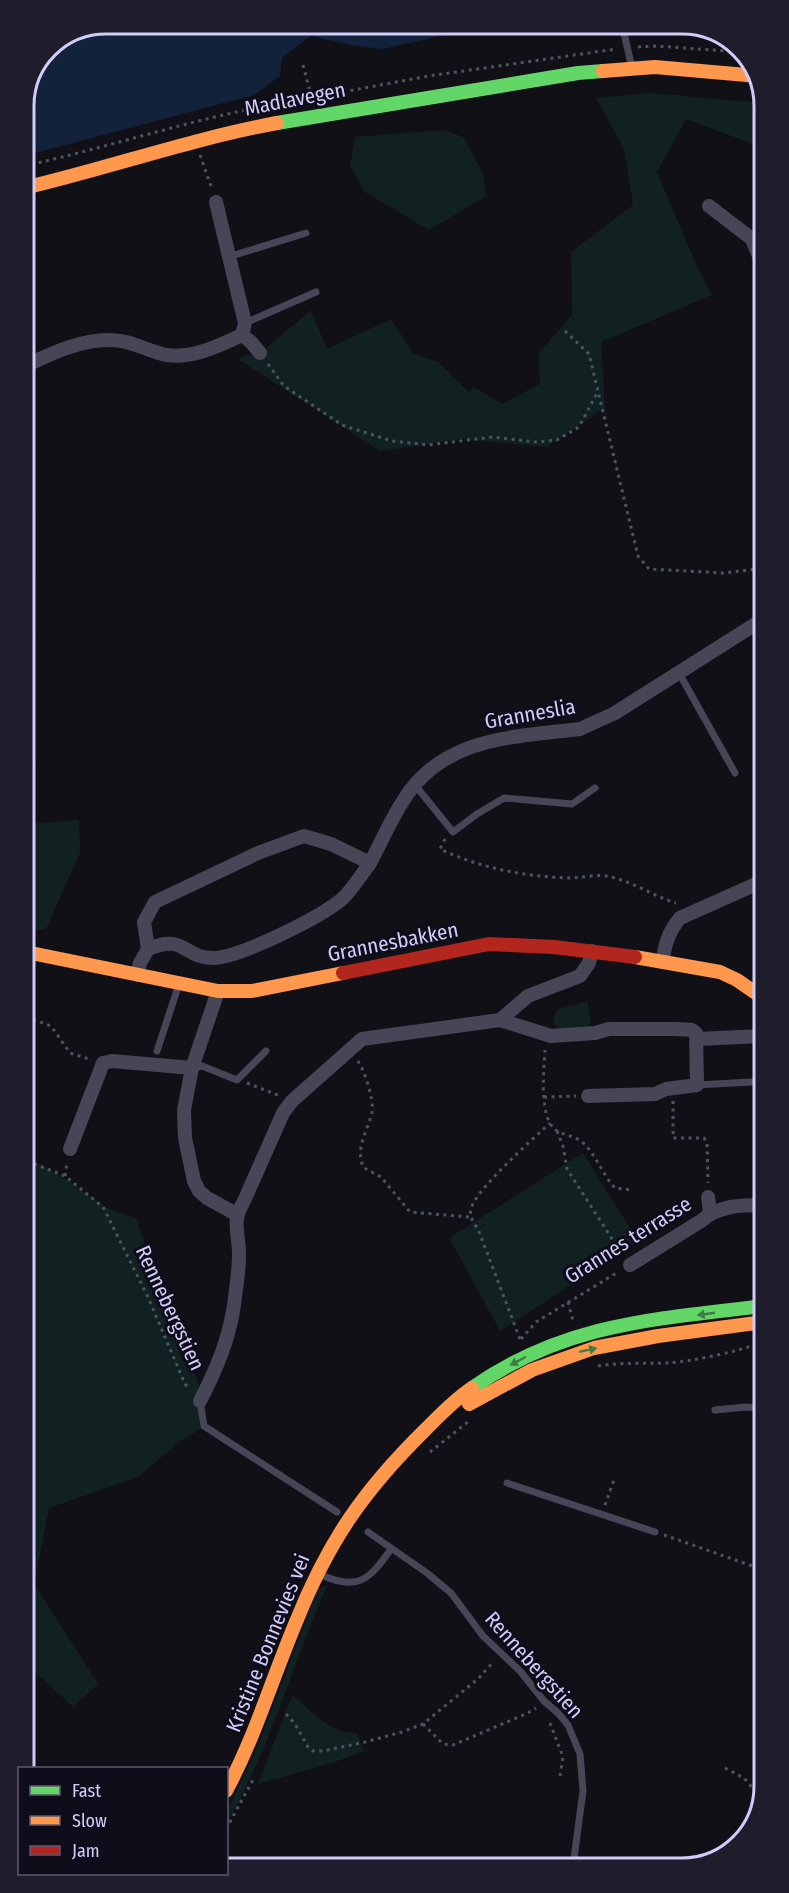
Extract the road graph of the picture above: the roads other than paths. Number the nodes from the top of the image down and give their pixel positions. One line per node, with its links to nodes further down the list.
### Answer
1 (627, 35): 2 (lane)
2 (632, 68): 3 (main road, Madlavegen); 4 (main road, Madlavegen)
3 (747, 75)
4 (35, 185)
5 (216, 202): 9 (street)
6 (709, 206): 8 (street)
7 (306, 233): 9 (lane)
8 (754, 244)
9 (228, 257): 11 (street)
10 (316, 292): 11 (lane)
11 (243, 329): 12 (street); 13 (street)
12 (260, 353)
13 (35, 362)
14 (754, 625): 15 (street, Granneslia)
15 (679, 673): 16 (lane); 17 (street, Granneslia)
16 (735, 773)
17 (415, 785): 18 (lane); 19 (street, Granneslia)
18 (595, 788)
19 (370, 863): 21 (street, Granneslia); 21 (street)
20 (754, 885): 24 (street)
21 (148, 949): 25 (street)
22 (592, 951): 24 (main road, Grannesbakken); 27 (main road, Grannesbakken); 29 (street)
23 (34, 954): 25 (main road, Grannesbakken)
24 (663, 962): 28 (main road, Grannesbakken)
25 (137, 975): 26 (main road, Grannesbakken)
26 (179, 984): 27 (main road, Grannesbakken); 32 (lane)
27 (218, 991): 34 (street)
28 (754, 992)
29 (501, 1020): 31 (street); 42 (street)
30 (754, 1036): 31 (street)
31 (697, 1039): 36 (street)
32 (158, 1051)
33 (266, 1051): 34 (lane)
34 (192, 1068): 38 (street); 42 (street)
35 (751, 1082): 36 (lane)
36 (697, 1085): 37 (street)
37 (588, 1096)
38 (70, 1149)
39 (708, 1197): 41 (street, Grannes terrasse)
40 (754, 1206): 41 (street, Grannes terrasse)
41 (710, 1213): 43 (street, Grannes terrasse)
42 (236, 1214): 46 (street)
43 (630, 1264)
44 (754, 1307): 49 (main road, Kristine Bonnevies vei, one-way to 49)
45 (754, 1323): 49 (main road, Kristine Bonnevies vei, one-way to 45)
46 (200, 1401): 51 (lane, Rennebergstien)
47 (754, 1407): 48 (lane)
48 (715, 1410)
49 (424, 1432): 55 (main road, Kristine Bonnevies vei)
50 (507, 1483): 52 (lane)
51 (337, 1512)
52 (655, 1532)
53 (368, 1533): 54 (lane, Rennebergstien)
54 (391, 1549): 55 (lane); 57 (lane, Rennebergstien)
55 (317, 1573): 56 (main road, Kristine Bonnevies vei)
56 (228, 1787)
57 (574, 1858)

